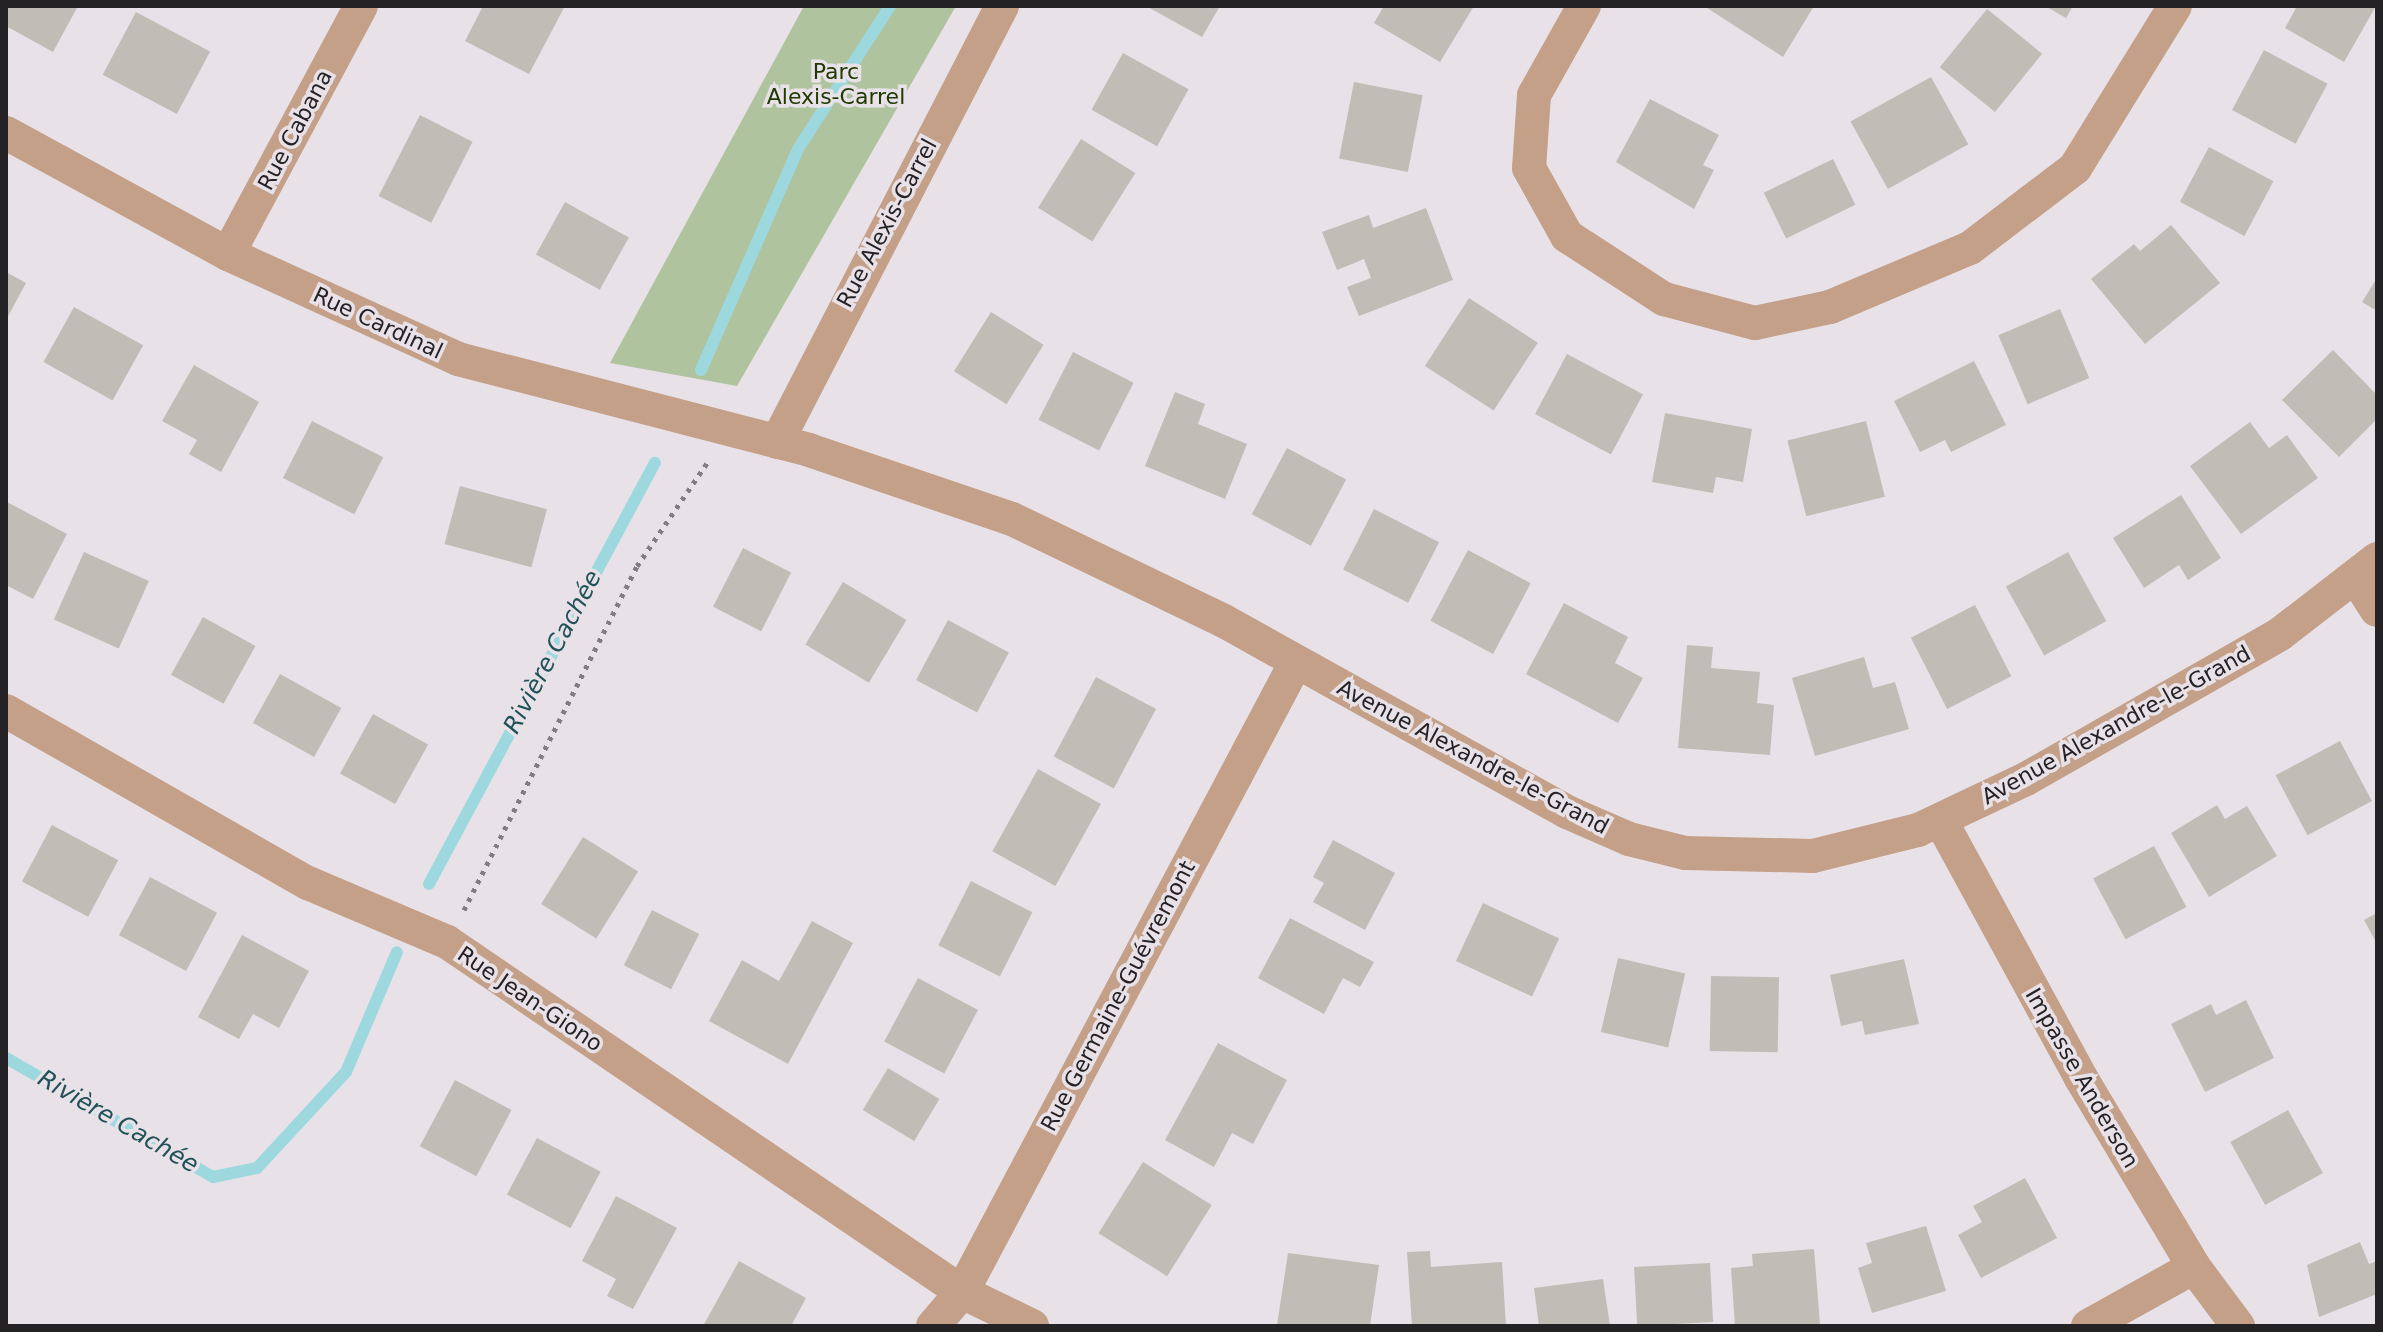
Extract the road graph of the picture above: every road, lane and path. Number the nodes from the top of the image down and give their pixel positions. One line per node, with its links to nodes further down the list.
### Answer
1 (361, 6): 6 (street, Rue Cabana)
2 (1002, 6): 7 (street, Rue Alexis-Carrel)
3 (1584, 6): 4 (street)
4 (2175, 6)
5 (6, 133): 6 (street, Rue Cardinal)
6 (228, 254): 7 (street, Rue Cardinal)
7 (777, 442): 11 (street, Avenue Alexandre-le-Grand)
8 (705, 468): 14 (path)
9 (2366, 568): 10 (street); 13 (street, Avenue Alexandre-le-Grand)
10 (2377, 610)
11 (1296, 662): 13 (street, Avenue Alexandre-le-Grand); 16 (street, Rue Germaine-Guévremont)
12 (6, 711): 16 (street, Rue Jean-Giono)
13 (1941, 821): 15 (street, Impasse Anderson)
14 (463, 911)
15 (2194, 1267): 19 (street); 20 (street, Impasse Anderson)
16 (962, 1292): 17 (street, Rue Germaine-Guévremont); 18 (street, Rue Jean-Giono)
17 (933, 1326)
18 (1032, 1326)
19 (2088, 1326)
20 (2238, 1326)

